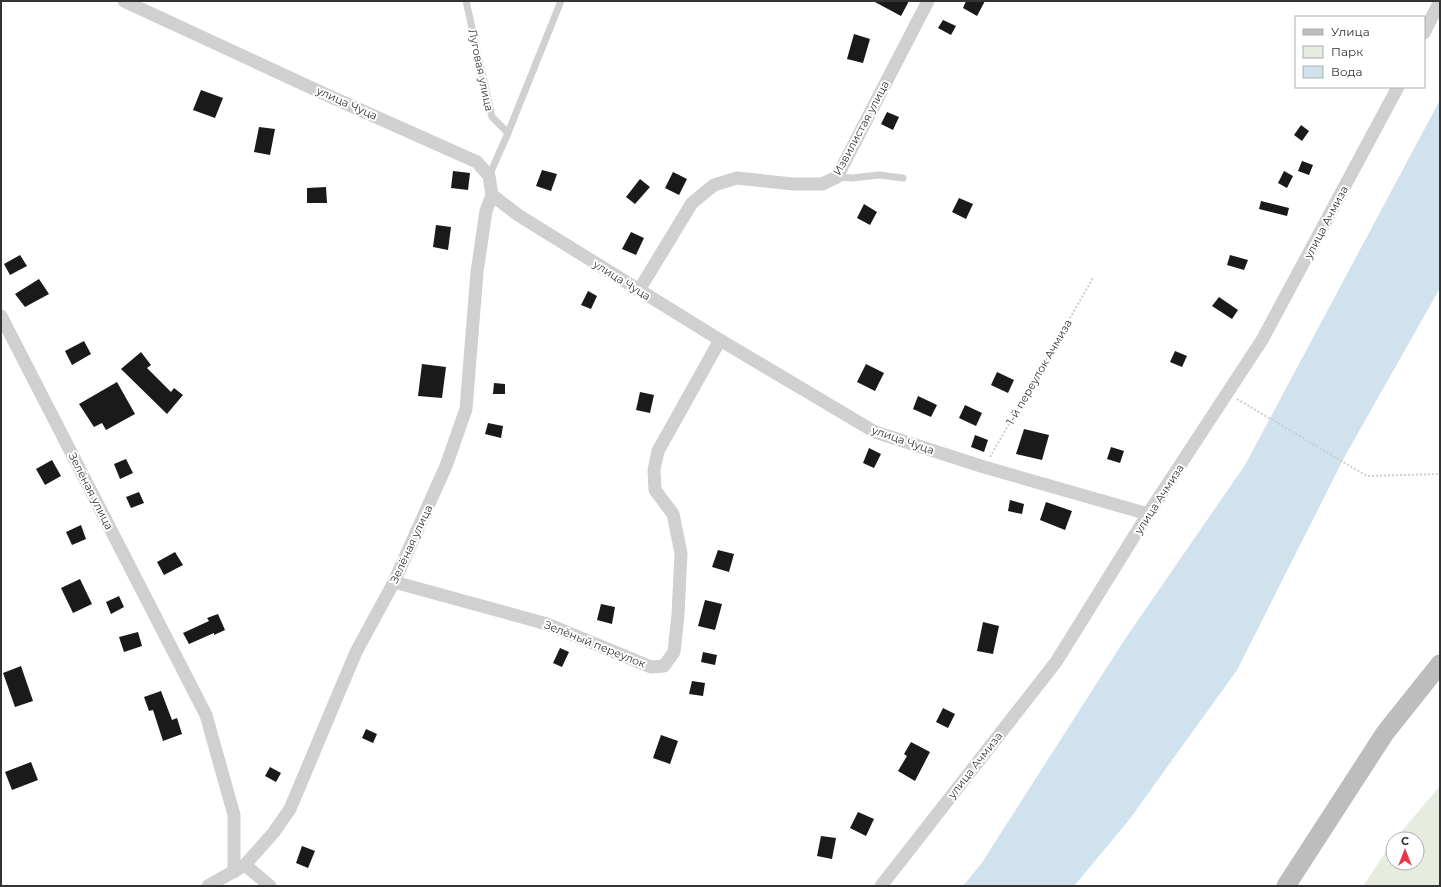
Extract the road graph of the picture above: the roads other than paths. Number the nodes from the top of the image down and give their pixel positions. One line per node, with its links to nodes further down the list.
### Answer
1 (124, 1): 9 (street, улица Чуца)
2 (466, 1): 8 (lane, Луговая улица)
3 (561, 1): 8 (lane)
4 (928, 1): 10 (street, Извилистая улица)
5 (1440, 1): 6 (street)
6 (1425, 31)
7 (1397, 88): 16 (street, улица Ачмиза)
8 (508, 133): 9 (lane)
9 (488, 176): 12 (street, улица Чуца)
10 (837, 177): 11 (lane); 13 (street, Извилистая улица)
11 (903, 178)
12 (492, 195): 13 (street, улица Чуца); 17 (street, Зелёная улица)
13 (639, 290): 15 (street, улица Чуца)
14 (1, 316): 20 (street, Зелёная улица)
15 (720, 340): 16 (street, улица Чуца); 17 (street, Зелёный переулок)
16 (1148, 514): 23 (street, улица Ачмиза)
17 (394, 582): 19 (street, Зелёная улица)
18 (1440, 664): 24 (street)
19 (245, 864): 20 (street, Зелёная улица); 22 (street)
20 (234, 872): 21 (street, Зелёная улица)
21 (208, 886)
22 (270, 886)
23 (881, 886)
24 (1286, 886)

